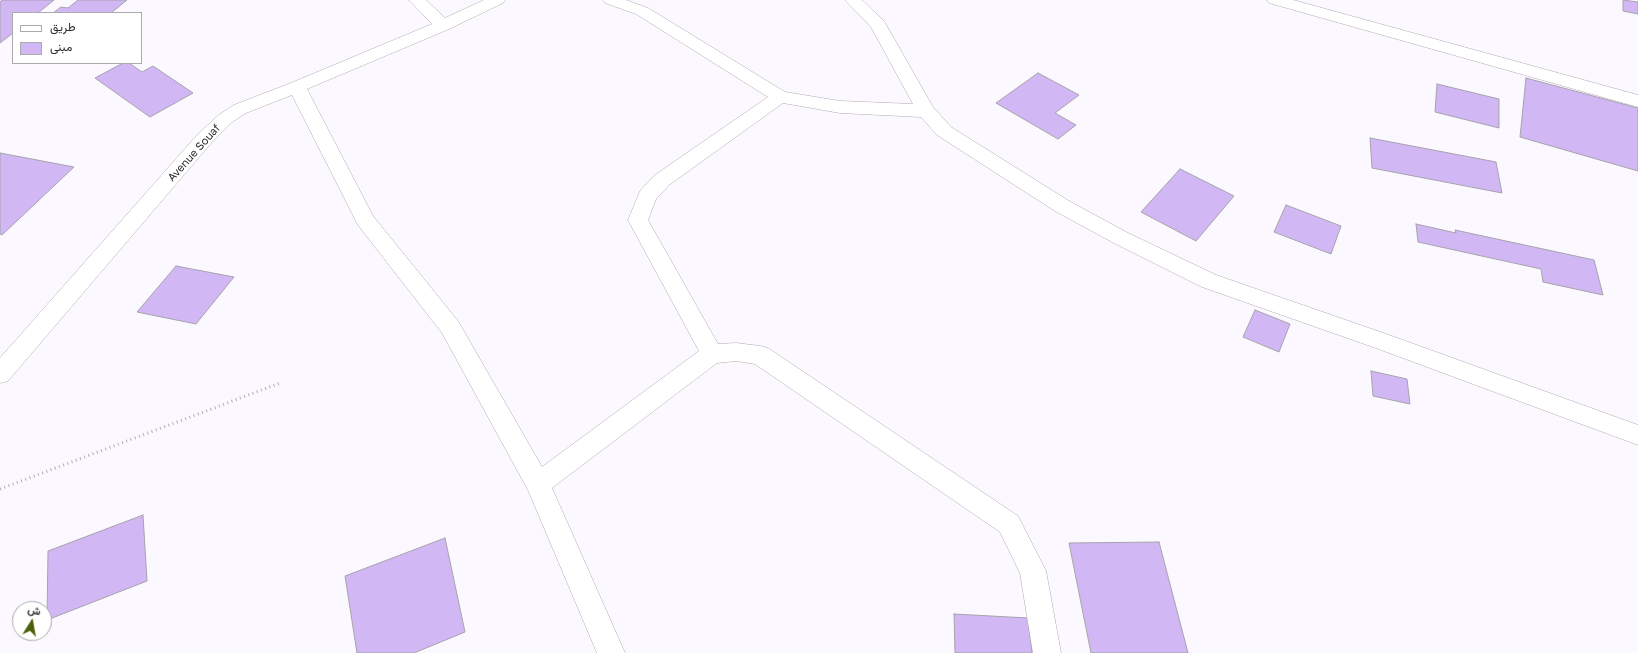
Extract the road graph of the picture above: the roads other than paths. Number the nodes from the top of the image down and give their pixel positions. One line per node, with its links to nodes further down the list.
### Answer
1 (417, 0): 6 (street)
2 (497, 0): 6 (street, Avenue Souaf)
3 (611, 0): 8 (street)
4 (853, 0): 10 (street)
5 (1275, 0): 9 (street)
6 (443, 25): 7 (street, Avenue Souaf)
7 (297, 87): 12 (street, Avenue Souaf); 14 (street)
8 (780, 97): 10 (street); 11 (street)
9 (1638, 101)
10 (926, 111): 13 (street)
11 (712, 354): 14 (street); 16 (street)
12 (0, 374)
13 (1638, 435)
14 (538, 484): 15 (street)
15 (611, 653)
16 (1047, 653)

